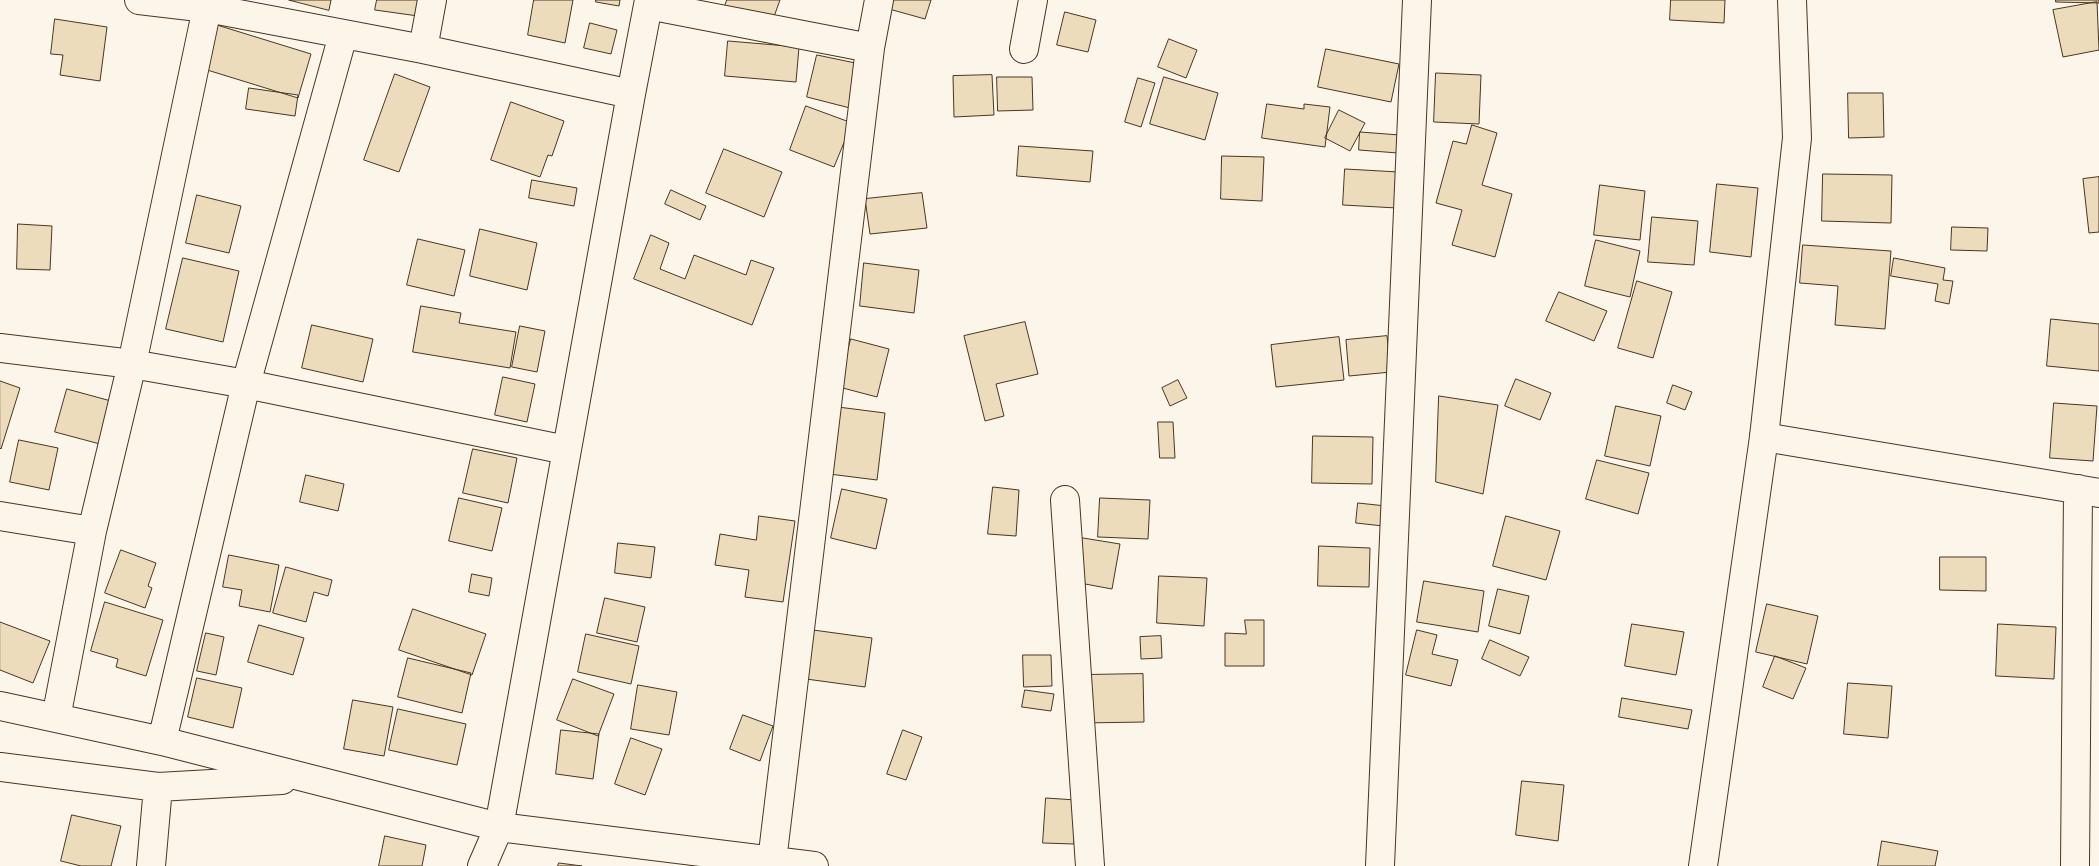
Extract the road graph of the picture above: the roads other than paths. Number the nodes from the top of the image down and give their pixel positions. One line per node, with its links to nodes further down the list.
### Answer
1 (139, 0): 8 (street)
2 (432, 0): 10 (street)
3 (879, 0): 11 (street)
4 (1033, 0): 12 (street)
5 (1417, 0): 35 (street)
6 (1792, 0): 17 (street)
7 (649, 2): 11 (street); 13 (street)
8 (207, 8): 9 (street); 15 (street)
9 (343, 35): 10 (street); 16 (street)
10 (423, 48): 13 (street)
11 (870, 48): 30 (street)
12 (1024, 49)
13 (631, 94): 18 (street)
14 (0, 348): 15 (street)
15 (132, 364): 16 (street); 22 (street)
16 (246, 384): 18 (street); 25 (street)
17 (1764, 437): 19 (street); 36 (street)
18 (566, 450): 29 (street)
19 (2088, 491): 37 (street)
20 (1065, 500): 34 (street)
21 (0, 516): 22 (street)
22 (92, 531): 24 (street)
23 (0, 706): 24 (street)
24 (56, 718): 25 (street)
25 (162, 741): 27 (street)
26 (0, 767): 28 (street)
27 (310, 778): 28 (street); 29 (street)
28 (158, 787): 31 (street)
29 (499, 827): 30 (street); 32 (street)
30 (772, 861): 33 (street)
31 (151, 866)
32 (482, 866)
33 (814, 866)
34 (1090, 866)
35 (1380, 866)
36 (1703, 866)
37 (2074, 866)

